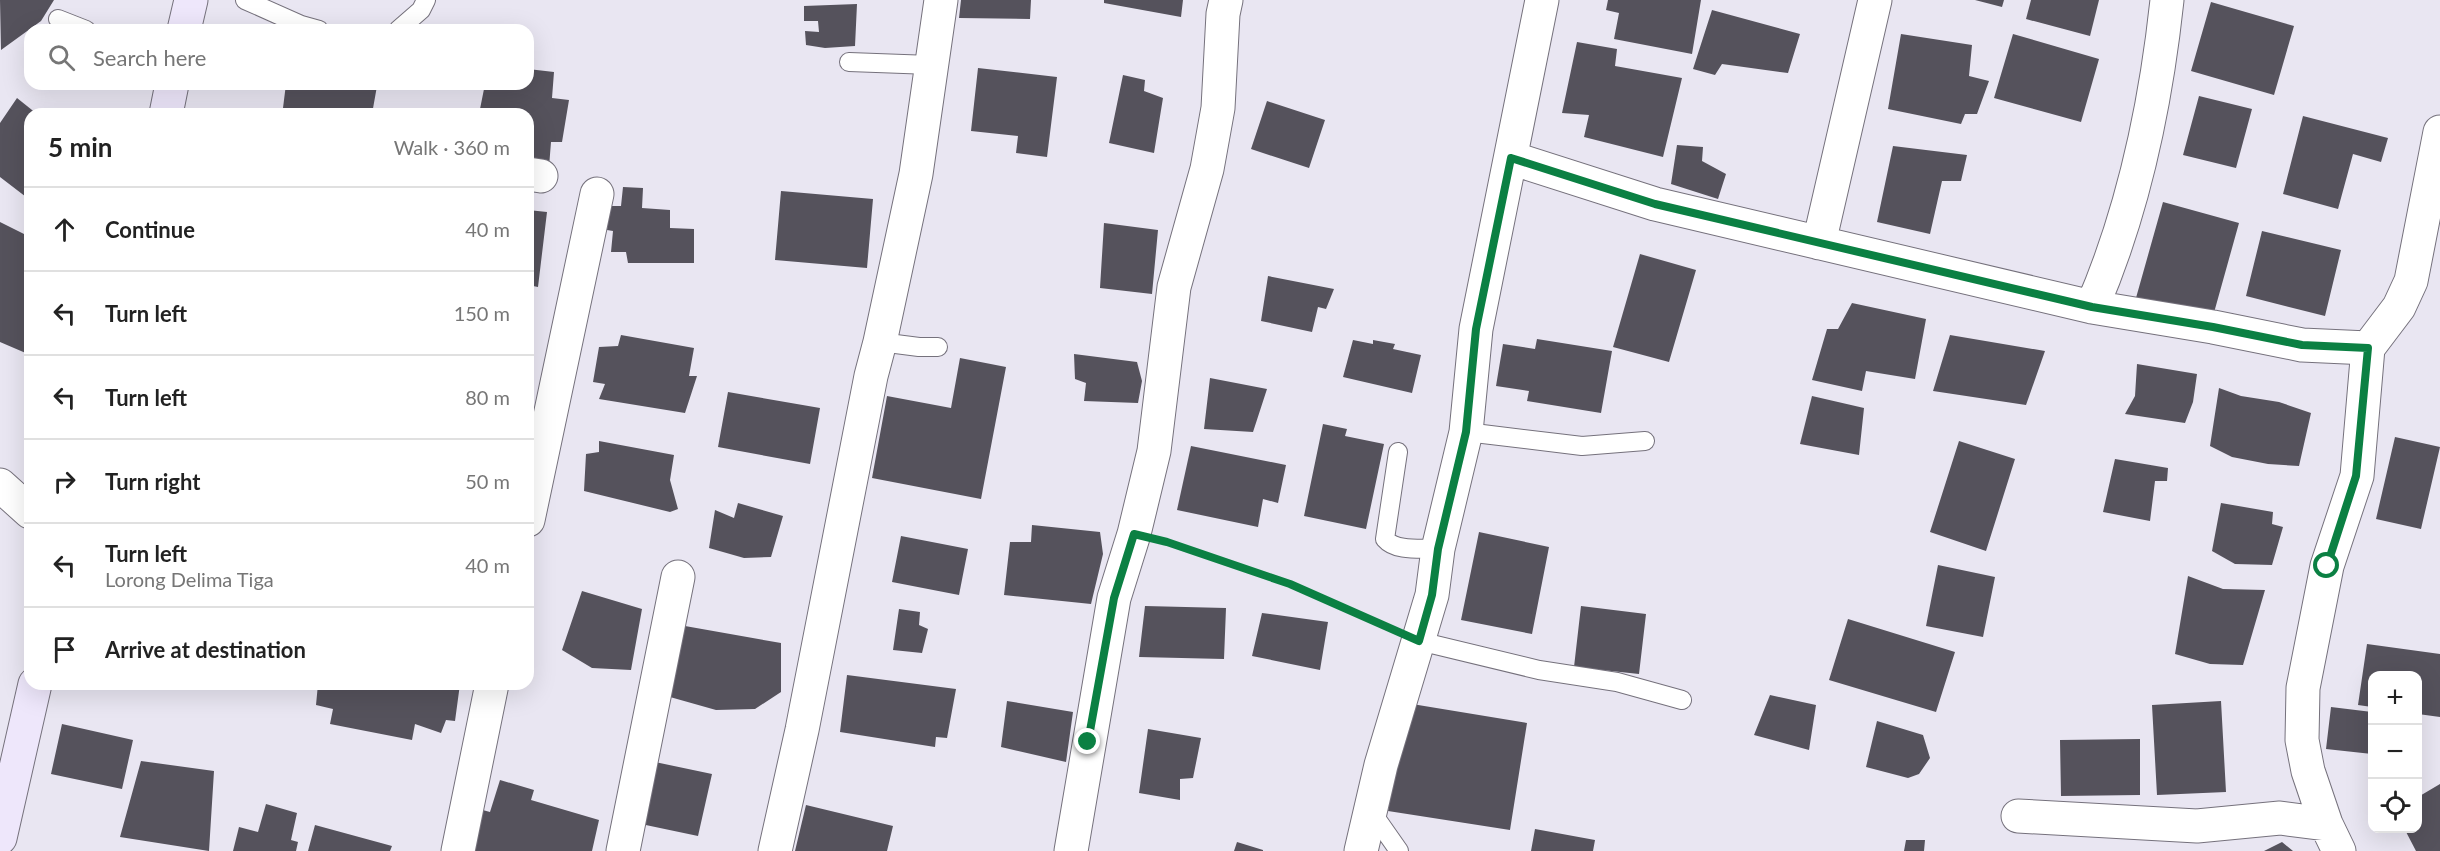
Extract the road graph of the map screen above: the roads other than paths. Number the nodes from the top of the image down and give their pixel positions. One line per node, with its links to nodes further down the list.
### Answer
1 (191, 0): 11 (street)
2 (245, 0): 12 (lane)
3 (426, 0): 13 (lane)
4 (941, 0): 15 (street)
5 (1226, 0): 45 (street)
6 (1542, 0): 19 (street)
7 (1875, 0): 21 (street)
8 (2167, 0): 22 (street)
9 (58, 19): 10 (lane)
10 (71, 24)
11 (185, 24)
12 (299, 24)
13 (405, 24)
14 (849, 62): 15 (lane)
15 (931, 65): 23 (street)
16 (171, 90): 17 (street)
17 (167, 108)
18 (2440, 132): 25 (street)
19 (1511, 158): 21 (street); 26 (street)
20 (597, 194): 30 (street)
21 (1819, 243): 22 (street)
22 (2092, 307): 25 (street)
23 (880, 342): 24 (lane); 44 (street)
24 (938, 347)
25 (2368, 348): 41 (street)
26 (1466, 432): 27 (lane); 32 (street)
27 (1645, 441)
28 (1398, 452): 32 (lane)
29 (0, 485): 31 (street)
30 (534, 492)
31 (24, 507)
32 (1438, 549): 34 (street)
33 (678, 577): 43 (street)
34 (1419, 641): 37 (lane); 38 (street)
35 (33, 690): 40 (street)
36 (491, 690): 42 (street)
37 (1682, 700)
38 (1371, 811): 46 (street); 47 (lane)
39 (2018, 816): 41 (street)
40 (0, 838)
41 (2333, 838)
42 (458, 851)
43 (623, 851)
44 (775, 851)
45 (1071, 851)
46 (1361, 851)
47 (1399, 851)

